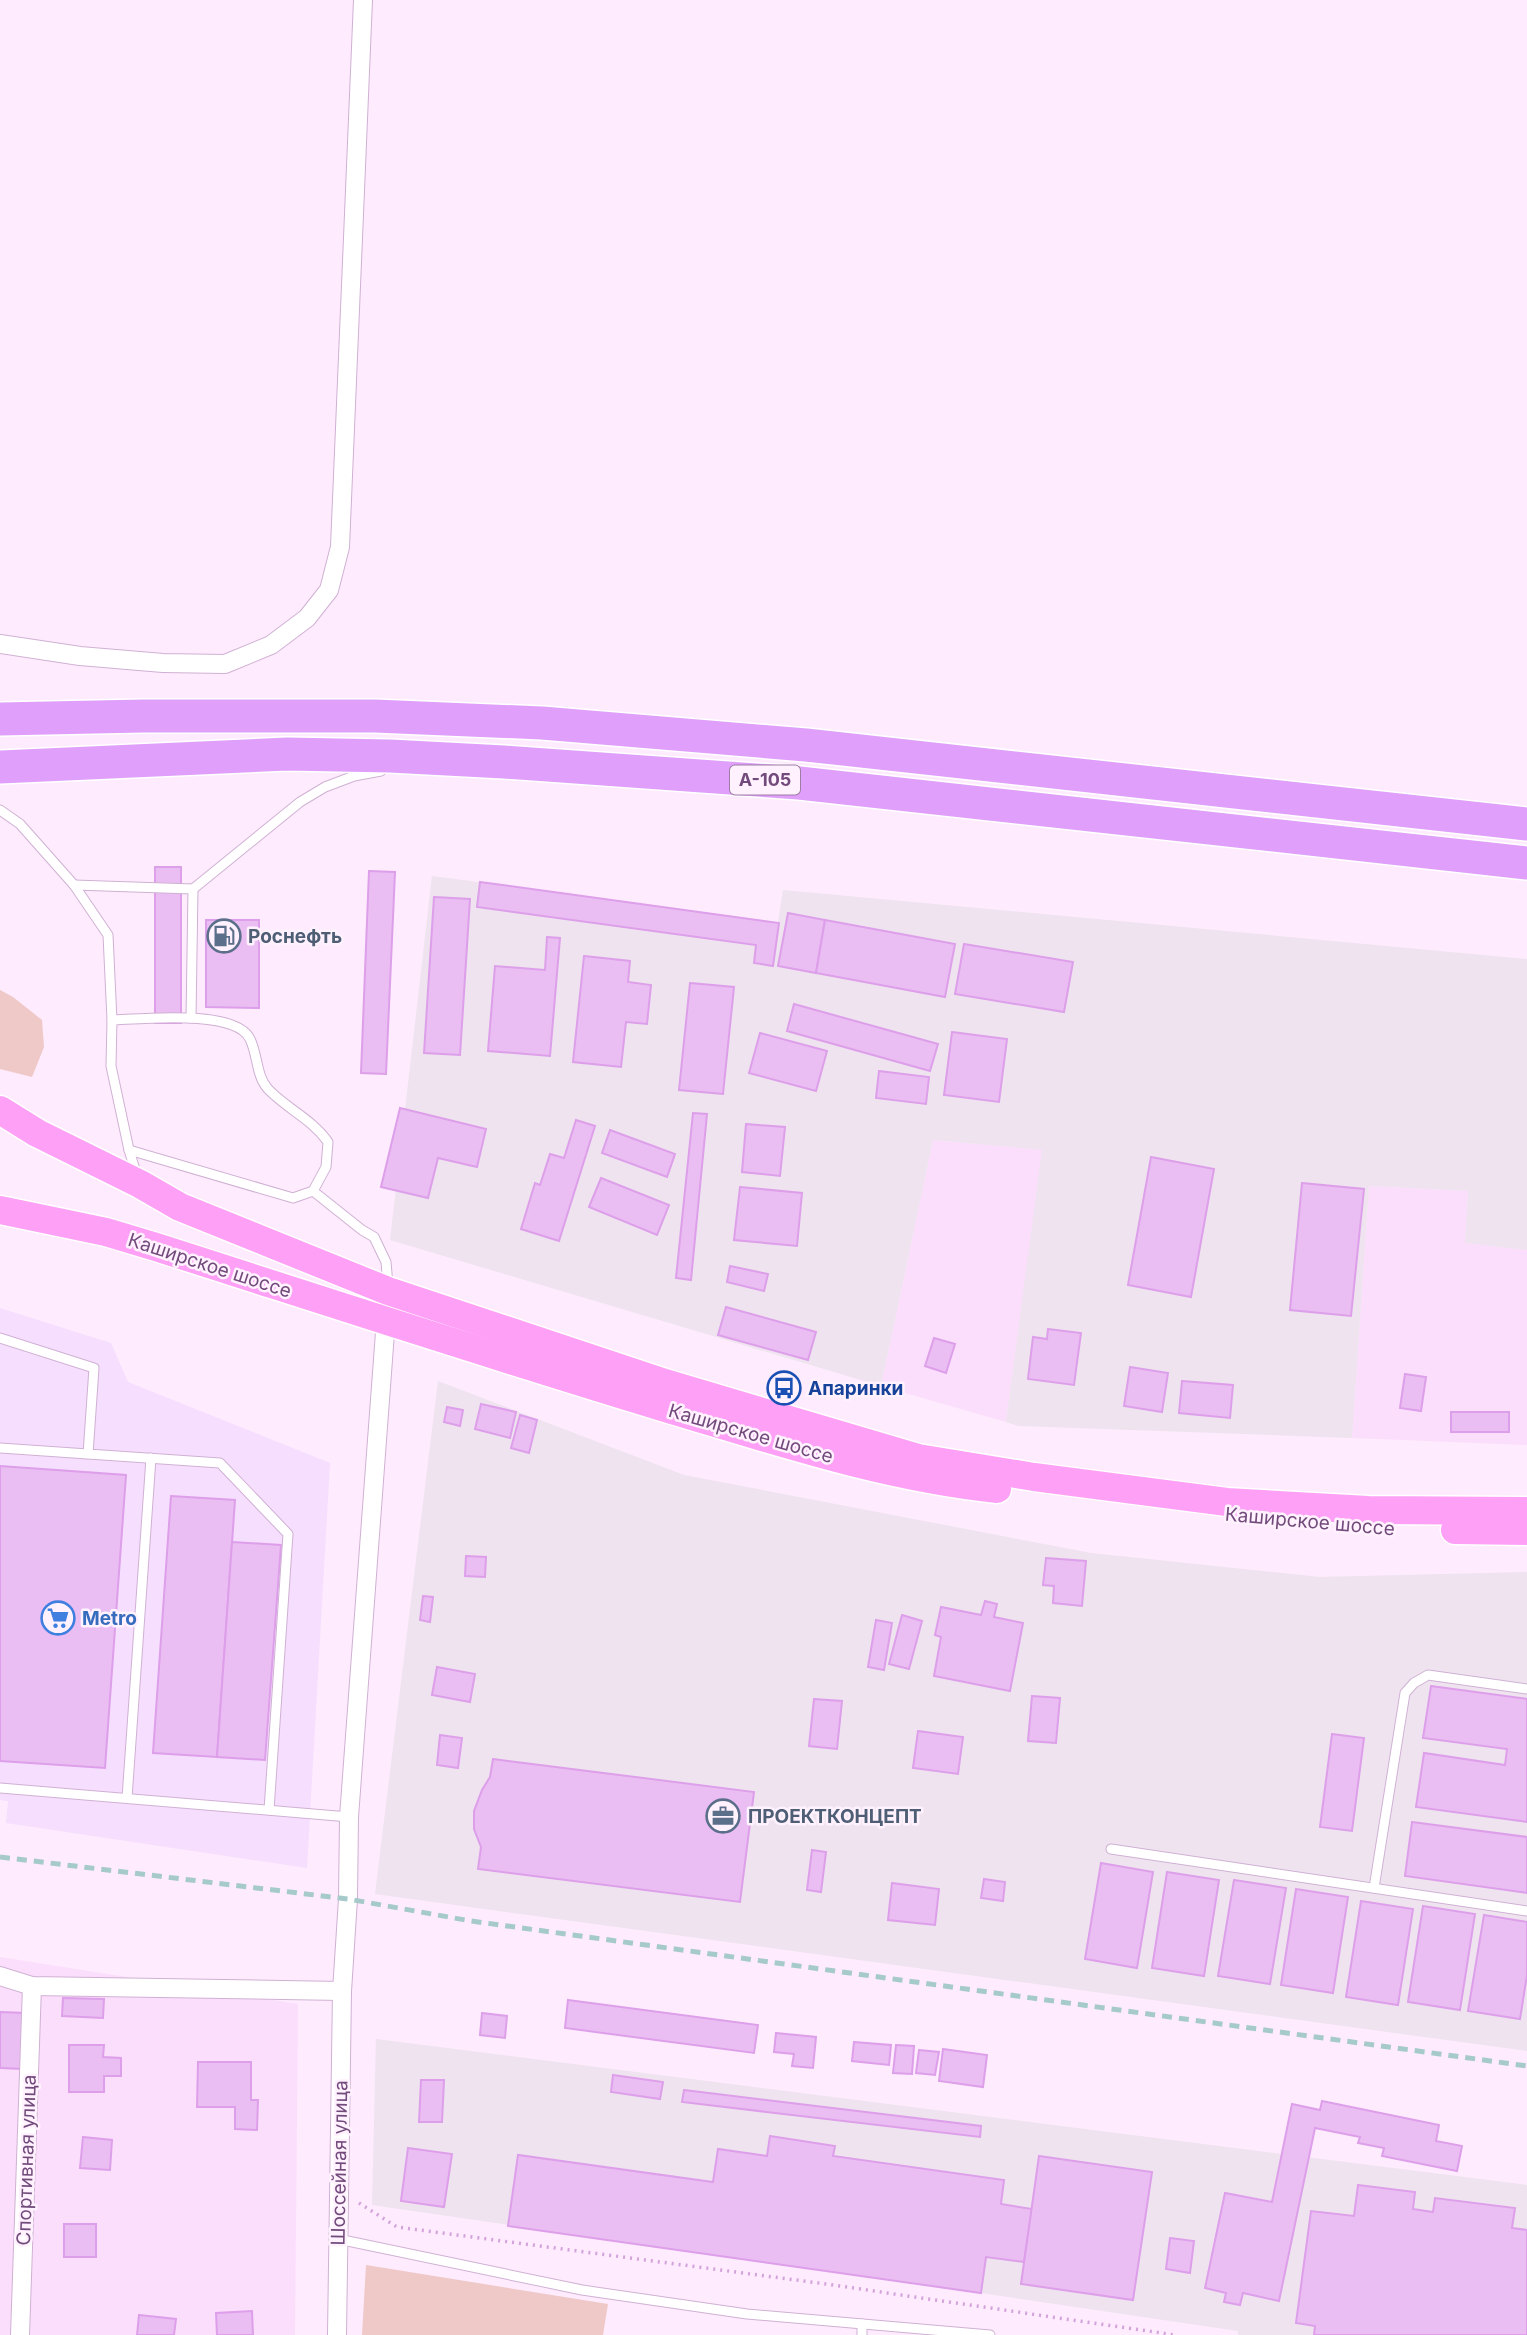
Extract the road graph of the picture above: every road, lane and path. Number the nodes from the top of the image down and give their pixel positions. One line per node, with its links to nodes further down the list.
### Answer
1 (363, 0): 2 (street)
2 (0, 644)
3 (0, 719): 9 (highway, А-105)
4 (504, 762): 5 (lane); 6 (highway, А-105); 10 (highway, А-105)
5 (404, 766)
6 (0, 767)
7 (391, 769): 12 (lane)
8 (0, 810): 11 (lane)
9 (1527, 824)
10 (1527, 863)
11 (74, 885): 12 (lane); 14 (lane)
12 (193, 889): 13 (lane)
13 (191, 1018): 14 (lane); 18 (lane)
14 (112, 1020): 16 (lane)
15 (0, 1110): 17 (main road)
16 (129, 1150): 17 (lane); 18 (lane)
17 (140, 1184): 19 (main road)
18 (313, 1191): 22 (lane)
19 (180, 1207): 21 (main road); 22 (main road)
20 (0, 1210): 21 (main road, Каширское шоссе)
21 (156, 1247): 22 (main road, Каширское шоссе)
22 (387, 1305): 27 (main road, Каширское шоссе); 28 (main road, Каширское шоссе); 33 (street, Шоссейная улица)
23 (0, 1338): 25 (lane)
24 (0, 1448): 25 (lane)
25 (88, 1454): 26 (lane)
26 (151, 1458): 31 (lane); 32 (lane)
27 (1527, 1511)
28 (1527, 1531)
29 (1527, 1689): 35 (lane)
30 (0, 1788): 31 (lane)
31 (127, 1798): 32 (lane)
32 (269, 1810): 33 (lane)
33 (349, 1817): 39 (street, Шоссейная улица)
34 (1111, 1849): 35 (lane)
35 (1374, 1888): 36 (lane)
36 (1527, 1911)
37 (0, 1976): 38 (street)
38 (32, 1986): 39 (street); 43 (street, Спортивная улица)
39 (342, 1991): 40 (street, Шоссейная улица)
40 (338, 2191): 41 (street, Шоссейная улица); 47 (path)
41 (338, 2239): 42 (lane); 44 (street, Шоссейная улица)
42 (862, 2324): 45 (lane); 46 (lane)
43 (20, 2335)
44 (337, 2335)
45 (862, 2335)
46 (990, 2335)
47 (1175, 2335)

